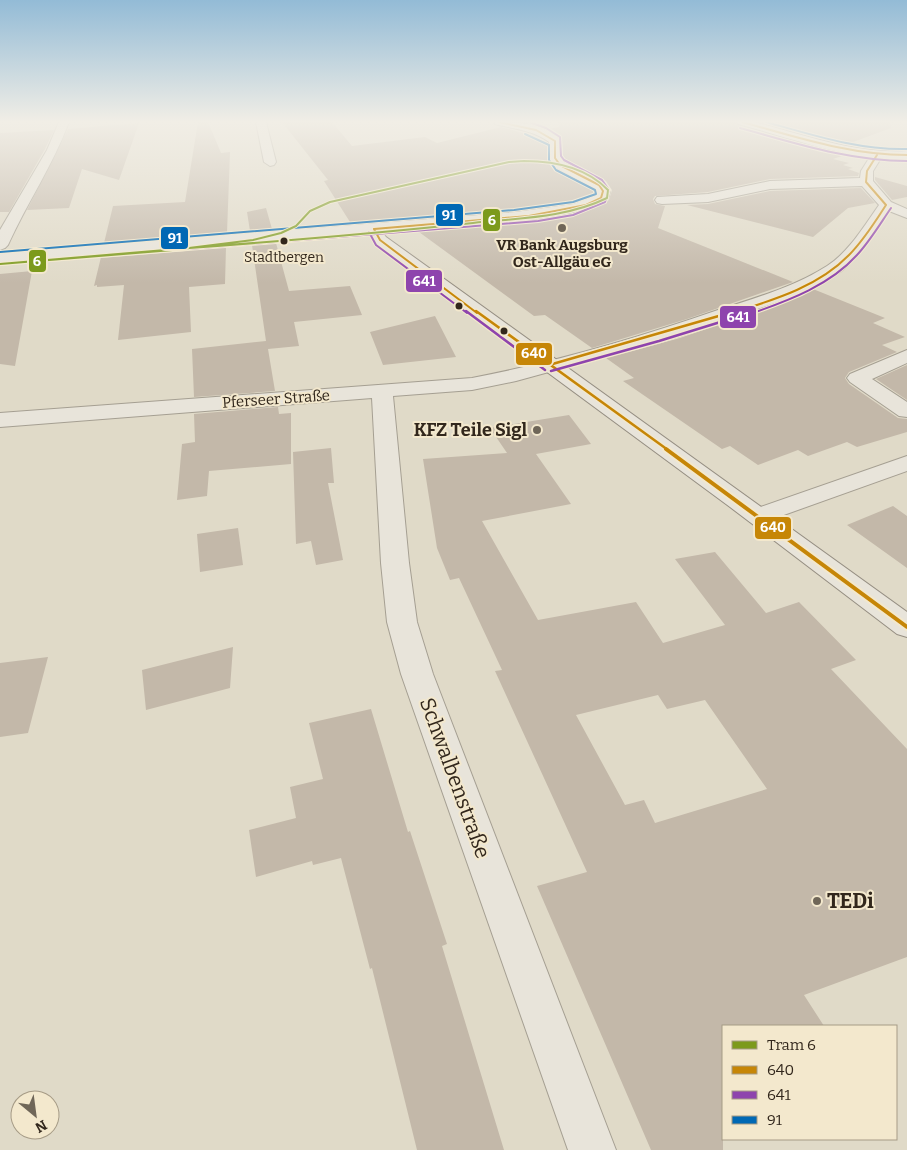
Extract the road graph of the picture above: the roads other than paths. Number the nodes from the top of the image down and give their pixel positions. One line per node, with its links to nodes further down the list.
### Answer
1 (38, 176): 9 (street)
2 (581, 176): 8 (street)
3 (867, 176): 4 (street)
4 (866, 182): 5 (street); 6 (street)
5 (662, 200)
6 (886, 205): 7 (street); 12 (street, Pferseer Straße)
7 (907, 214)
8 (374, 229): 10 (street); 12 (street)
9 (0, 244)
10 (0, 258)
11 (907, 356): 14 (street)
12 (549, 365): 13 (street, Pferseer Straße); 17 (street)
13 (382, 392): 15 (street, Pferseer Straße); 19 (street, Schwalbenstraße)
14 (907, 411)
15 (0, 420)
16 (907, 463): 17 (street)
17 (758, 516): 18 (street)
18 (907, 627)
19 (592, 1150)

